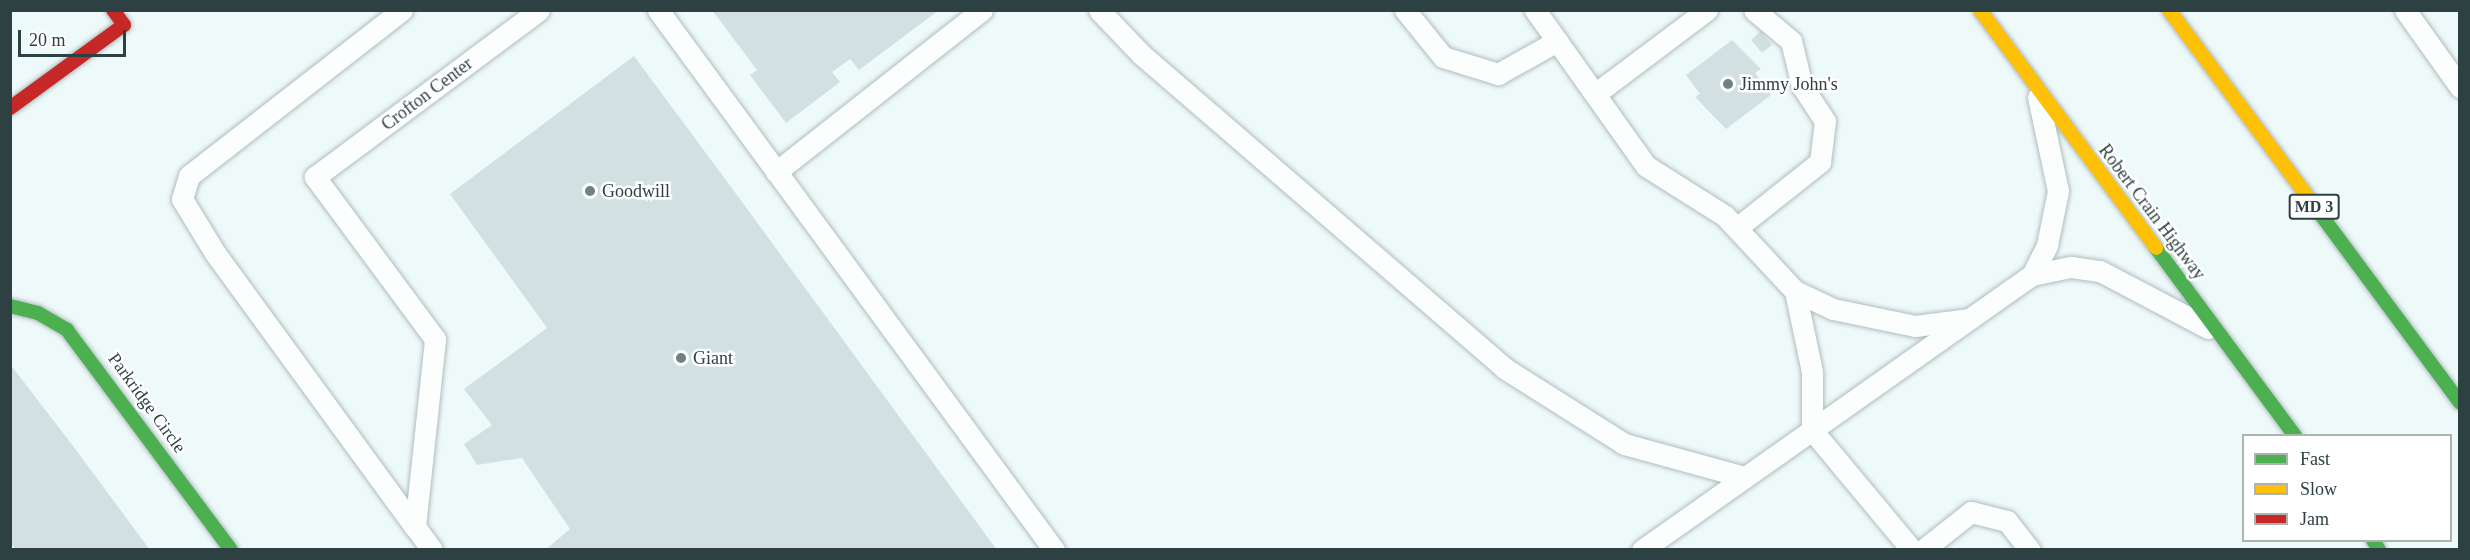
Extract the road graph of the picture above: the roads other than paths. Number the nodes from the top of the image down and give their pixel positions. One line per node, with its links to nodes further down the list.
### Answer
1 (113, 10): 18 (main road)
2 (402, 10): 30 (lane)
3 (539, 10): 30 (lane, Crofton Center)
4 (658, 10): 19 (lane)
5 (982, 10): 19 (lane)
6 (1099, 10): 29 (lane)
7 (1405, 10): 14 (lane)
8 (1535, 10): 14 (lane)
9 (1707, 10): 17 (lane)
10 (1754, 10): 20 (lane)
11 (1980, 10): 15 (main road, Robert Crain Highway)
12 (2169, 10): 26 (main road, MD 3)
13 (2405, 10): 16 (lane)
14 (1557, 41): 17 (lane)
15 (2036, 86): 21 (lane); 25 (main road, Robert Crain Highway)
16 (2460, 87)
17 (1595, 94): 20 (lane)
18 (10, 108)
19 (776, 172): 33 (lane)
20 (1738, 227): 22 (lane)
21 (2032, 275): 24 (lane); 25 (lane)
22 (1795, 291): 24 (lane); 27 (lane)
23 (10, 306): 31 (main road, Parkridge Circle)
24 (1971, 318): 27 (lane)
25 (2222, 336): 28 (main road, Robert Crain Highway)
26 (2460, 403)
27 (1812, 430): 29 (lane); 35 (lane)
28 (2294, 434)
29 (1745, 477): 34 (lane)
30 (415, 527): 32 (lane)
31 (231, 549)
32 (432, 549)
33 (1054, 549)
34 (1642, 549)
35 (1912, 549)
36 (1923, 549): 37 (lane)
37 (2030, 549)

